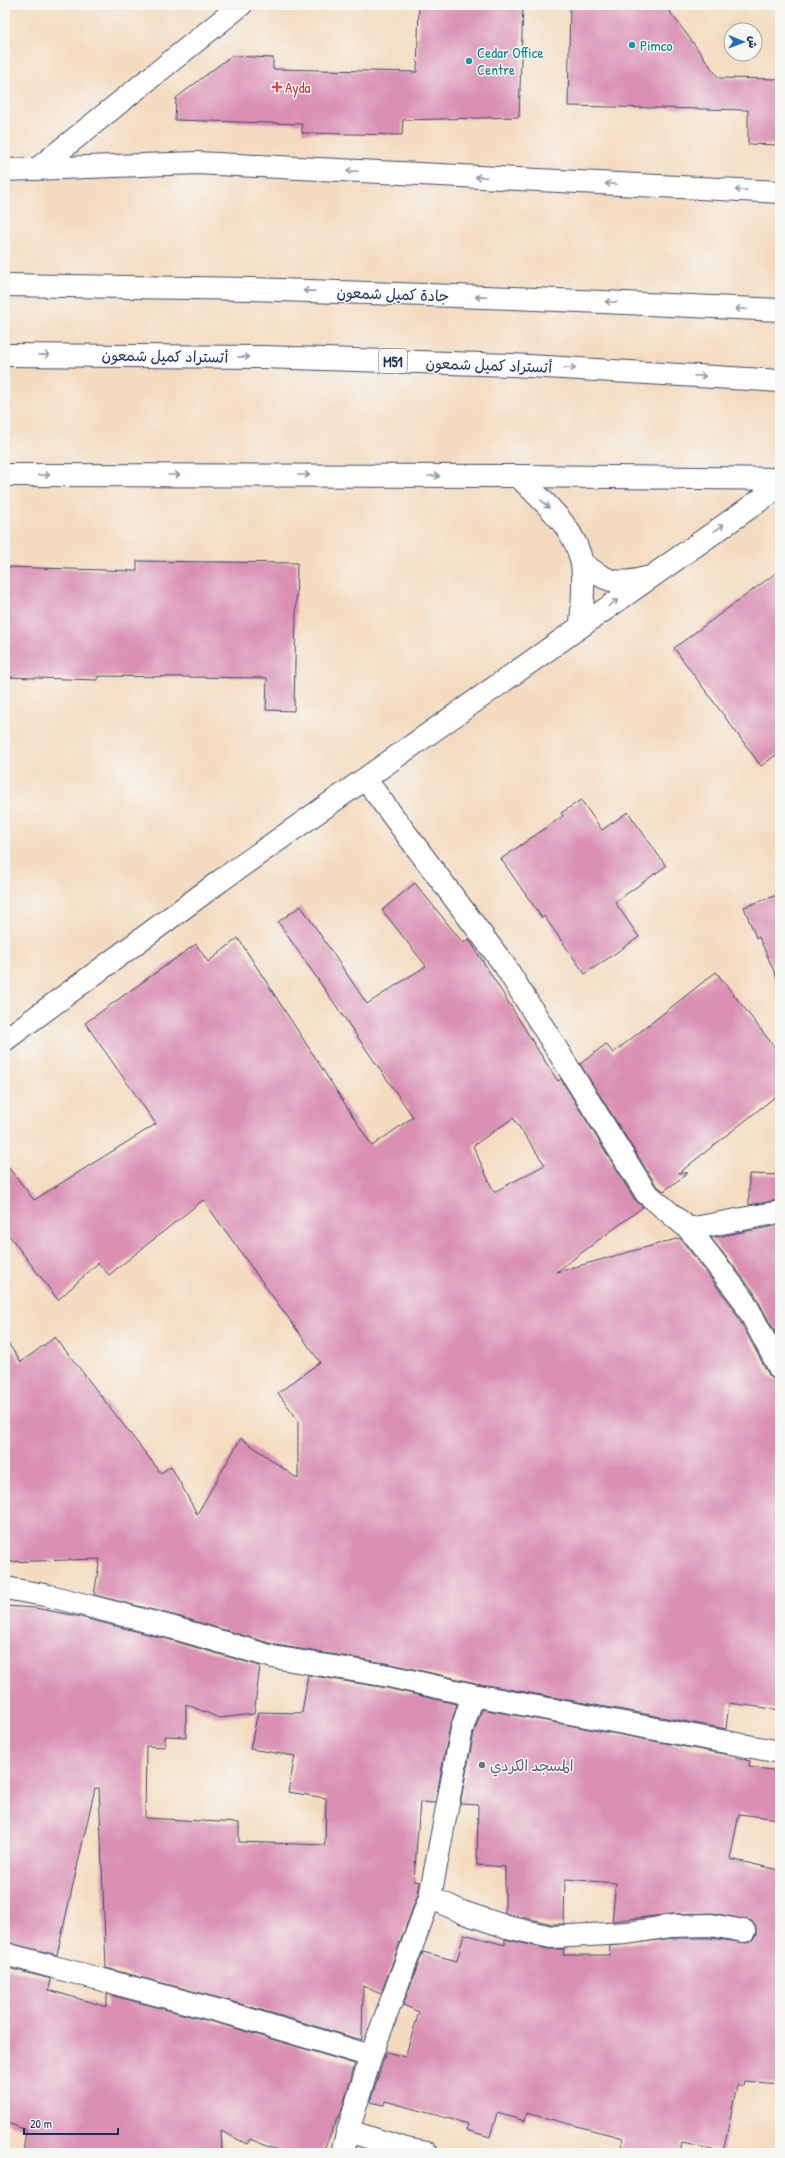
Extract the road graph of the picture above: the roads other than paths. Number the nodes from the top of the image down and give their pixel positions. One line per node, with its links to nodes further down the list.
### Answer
1 (241, 5): 2 (main road)
2 (37, 169): 3 (main road); 4 (main road, one-way to 2)
3 (5, 170)
4 (780, 192)
5 (5, 286): 6 (main road, جادة كميل شمعون, one-way to 5)
6 (780, 310)
7 (5, 355): 8 (main road, أتستراد كميل شمعون / M51, one-way to 8)
8 (780, 381)
9 (5, 475): 10 (main road, one-way to 10)
10 (518, 476): 11 (main road); 13 (main road, one-way to 13)
11 (780, 479)
12 (780, 486): 14 (main road, one-way to 12)
13 (582, 563): 14 (main road); 15 (main road)
14 (651, 576): 15 (main road, one-way to 14)
15 (581, 625): 16 (main road)
16 (366, 780): 17 (main road); 19 (main road)
17 (5, 1040)
18 (780, 1212): 19 (main road)
19 (689, 1229): 20 (main road)
20 (780, 1369)
21 (5, 1588): 22 (main road)
22 (473, 1695): 23 (main road); 24 (main road)
23 (780, 1752)
24 (430, 1897): 25 (main road); 27 (main road)
25 (744, 1931)
26 (5, 1954): 27 (main road)
27 (371, 2056): 28 (main road)
28 (348, 2131): 29 (main road); 30 (main road)
29 (342, 2153)
30 (426, 2153)

